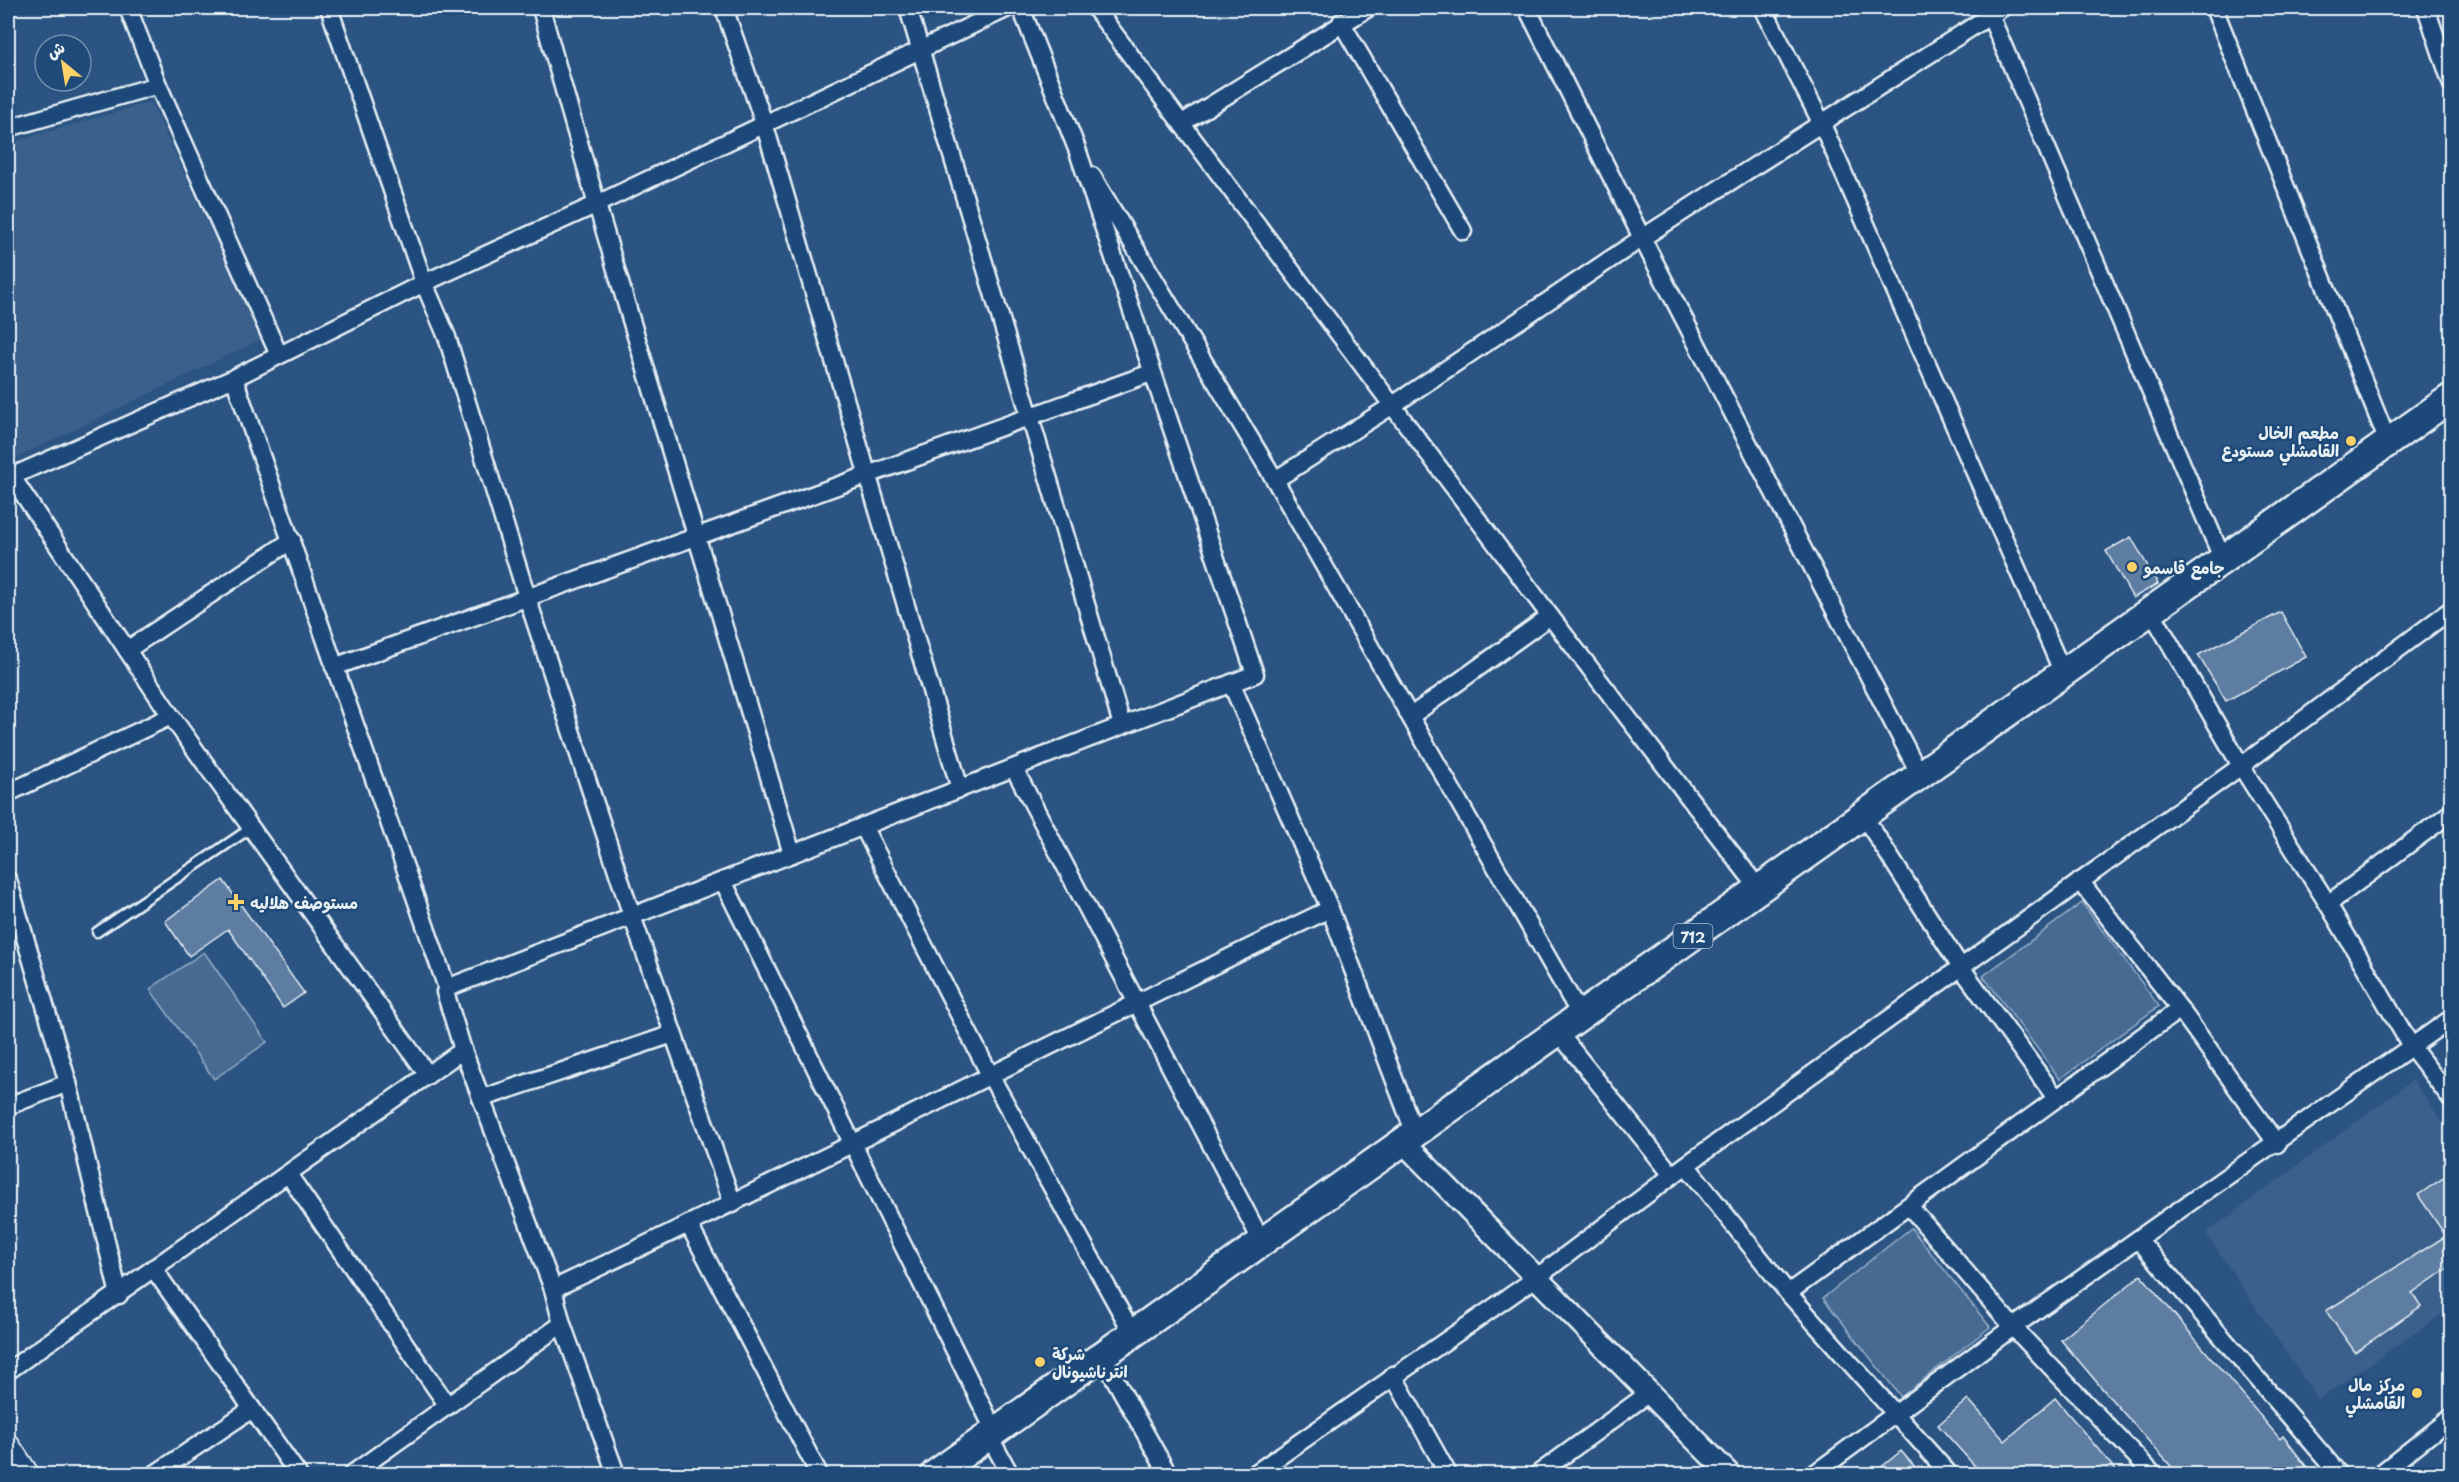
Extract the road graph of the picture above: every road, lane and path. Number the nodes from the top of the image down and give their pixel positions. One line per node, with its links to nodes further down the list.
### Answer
1 (128, 8): 17 (street)
2 (329, 8): 27 (street)
3 (541, 8): 24 (street)
4 (724, 8): 20 (street)
5 (908, 8): 16 (street)
6 (1008, 8): 16 (street)
7 (1021, 8): 23 (street)
8 (1095, 8): 21 (street)
9 (1368, 8): 15 (street)
10 (1527, 8): 26 (street)
11 (1763, 8): 19 (street)
12 (2214, 8): 34 (street)
13 (2426, 8): 18 (street)
14 (1993, 10): 19 (street); 40 (street)
15 (1341, 22): 21 (street); 25 (street)
16 (920, 49): 20 (street); 33 (street)
17 (158, 85): 22 (street); 28 (street)
18 (2451, 85)
19 (1821, 122): 26 (street); 47 (street)
20 (764, 123): 24 (street); 35 (street)
21 (1182, 123): 32 (street)
22 (8, 128)
23 (1077, 149): 29 (street); 37 (street)
24 (595, 205): 27 (street); 38 (street)
25 (1463, 231)
26 (1642, 238): 32 (street); 54 (street)
27 (424, 283): 28 (street); 41 (street)
28 (279, 355): 30 (street)
29 (1151, 373): 33 (street); 48 (street)
30 (234, 378): 36 (street); 39 (street)
31 (2451, 397): 34 (main road, 712)
32 (1393, 405): 37 (street); 44 (street)
33 (1032, 416): 35 (street); 51 (street)
34 (2388, 442): 40 (main road, 712)
35 (869, 474): 38 (street); 55 (street)
36 (9, 475): 45 (street)
37 (1275, 480): 50 (street)
38 (698, 536): 41 (street); 61 (street)
39 (292, 540): 45 (street); 46 (street)
40 (2223, 560): 43 (main road, 712)
41 (527, 597): 46 (street); 68 (street)
42 (2451, 609): 52 (street)
43 (2151, 611): 47 (main road, 712); 52 (street)
44 (1550, 616): 50 (street); 65 (street)
45 (127, 650): 49 (street)
46 (334, 667): 71 (street)
47 (2063, 673): 54 (main road, 712)
48 (1231, 683): 51 (street); 67 (street)
49 (171, 716): 56 (street); 60 (street)
50 (1411, 716): 74 (street)
51 (1122, 726): 53 (street)
52 (2241, 766): 64 (street); 66 (street)
53 (1014, 768): 55 (street); 72 (street)
54 (1920, 775): 58 (main road, 712)
55 (960, 789): 59 (street)
56 (8, 793)
57 (2451, 812): 66 (street)
58 (1863, 815): 65 (main road, 712); 70 (street)
59 (864, 826): 61 (street); 80 (street)
60 (251, 828): 69 (lane); 81 (street)
61 (792, 854): 63 (street)
62 (8, 880): 82 (street)
63 (723, 881): 68 (street); 88 (street)
64 (2080, 881): 70 (street); 73 (street)
65 (1759, 889): 74 (main road, 712)
66 (2328, 904): 78 (street)
67 (1330, 909): 72 (street); 87 (street)
68 (632, 916): 71 (street); 77 (street)
69 (97, 932)
70 (1960, 966): 84 (street); 90 (street)
71 (447, 988): 79 (street)
72 (1136, 1002): 80 (street); 96 (street)
73 (2180, 1009): 84 (street); 89 (street)
74 (1581, 1016): 76 (main road, 712)
75 (2451, 1018): 78 (street)
76 (1558, 1032): 87 (main road, 712); 90 (street)
77 (673, 1034): 83 (street); 92 (street)
78 (2411, 1046): 85 (street); 89 (street)
79 (463, 1050): 81 (street); 83 (street)
80 (990, 1074): 88 (street); 104 (street)
81 (428, 1075): 91 (street)
82 (68, 1083): 86 (street); 101 (street)
83 (483, 1098): 99 (street)
84 (2056, 1098): 93 (street)
85 (2451, 1100)
86 (8, 1106)
87 (1409, 1138): 96 (main road, 712); 98 (street)
88 (855, 1144): 92 (street); 113 (street)
89 (2277, 1144): 95 (street)
90 (1679, 1170): 98 (street); 100 (street)
91 (288, 1174): 97 (street); 109 (street)
92 (733, 1204): 94 (street)
93 (1909, 1206): 100 (street); 103 (street)
94 (689, 1225): 99 (street); 120 (street)
95 (2139, 1240): 103 (street); 131 (street)
96 (1262, 1242): 104 (main road, 712)
97 (153, 1268): 101 (street); 110 (street)
98 (1536, 1278): 107 (street); 108 (street)
99 (553, 1289): 102 (street)
100 (1788, 1293): 111 (street)
101 (119, 1295): 106 (street)
102 (562, 1323): 109 (street); 119 (street)
103 (2013, 1327): 111 (street); 130 (street)
104 (1133, 1334): 105 (main road, 712)
105 (1102, 1356): 113 (main road, 712); 123 (street)
106 (8, 1371)
107 (1393, 1376): 124 (street); 125 (street)
108 (1649, 1393): 126 (street); 127 (street)
109 (448, 1406): 118 (street)
110 (252, 1409): 116 (street); 117 (street)
111 (1893, 1414): 128 (street); 129 (street)
112 (2451, 1417): 132 (street)
113 (992, 1434): 121 (main road, 712); 122 (street)
114 (8, 1447): 115 (main road)
115 (26, 1474)
116 (155, 1474)
117 (298, 1474)
118 (352, 1474)
119 (616, 1474)
120 (819, 1474)
121 (935, 1474)
122 (1010, 1474)
123 (1168, 1474)
124 (1254, 1474)
125 (1448, 1474)
126 (1538, 1474)
127 (1729, 1474)
128 (1814, 1474)
129 (1949, 1474)
130 (2153, 1474)
131 (2339, 1474)
132 (2380, 1474)

